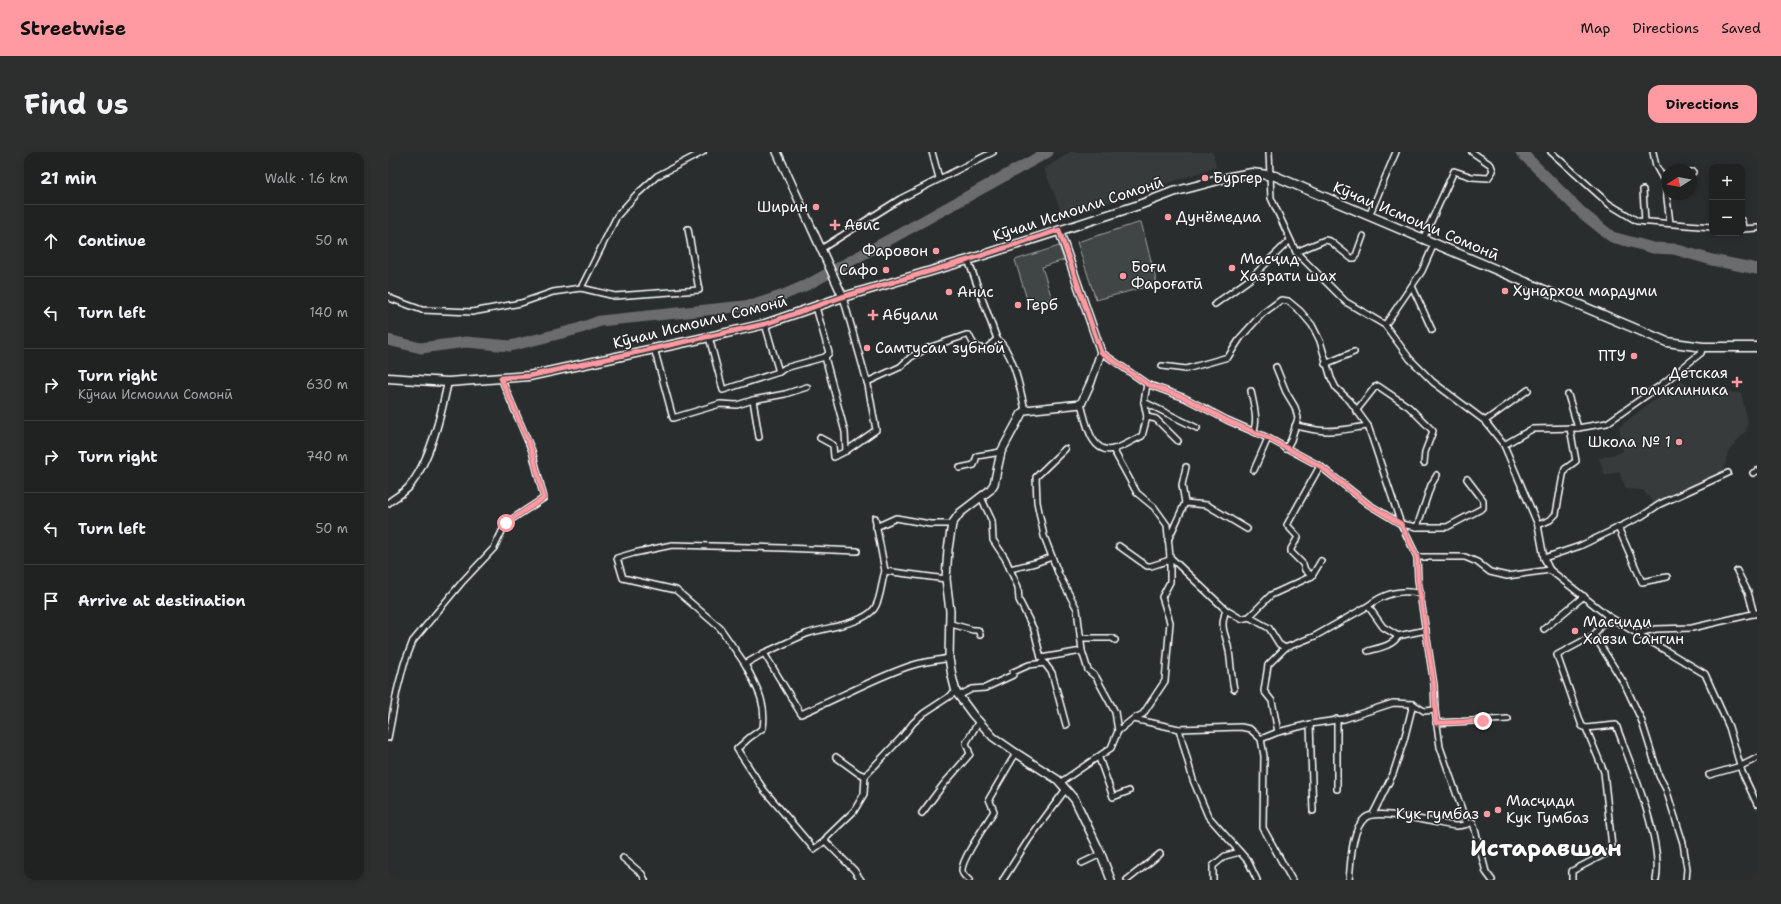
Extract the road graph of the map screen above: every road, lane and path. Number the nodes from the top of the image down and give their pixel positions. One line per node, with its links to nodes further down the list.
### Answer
1 (703, 152): 31 (street)
2 (777, 152): 27 (main road)
3 (932, 152): 12 (street)
4 (993, 152): 12 (street)
5 (1269, 152): 10 (street)
6 (1396, 152): 15 (street)
7 (1472, 152): 24 (street)
8 (1551, 152): 16 (street)
9 (1653, 152): 11 (street)
10 (1270, 175): 15 (main road, Кӯчаи Исмоили Сомонӣ); 22 (main road, Кӯчаи Исмоили Сомонӣ); 25 (street)
11 (1661, 175)
12 (939, 178): 27 (street)
13 (1643, 190): 16 (street)
14 (1668, 200): 17 (street)
15 (1369, 216): 24 (main road, Кӯчаи Исмоили Сомонӣ)
16 (1645, 222): 17 (street)
17 (1670, 224): 18 (street)
18 (1709, 227)
19 (1757, 228): 21 (street)
20 (688, 229): 31 (street)
21 (1745, 229)
22 (1059, 230): 29 (main road, Кӯчаи Исмоили Сомонӣ); 44 (main road)
23 (1363, 236): 28 (street)
24 (1424, 239): 26 (main road, Кӯчаи Исмоили Сомонӣ)
25 (1289, 241): 28 (street); 34 (street)
26 (1434, 244): 30 (street); 41 (main road, Кӯчаи Исмоили Сомонӣ)
27 (821, 249): 32 (main road)
28 (1296, 252): 37 (street)
29 (968, 260): 32 (main road, Кӯчаи Исмоили Сомонӣ); 40 (street)
30 (1412, 286): 37 (street); 38 (street)
31 (581, 288): 33 (street)
32 (842, 294): 35 (main road, Кӯчаи Исмоили Сомонӣ); 54 (street)
33 (388, 296)
34 (1215, 304)
35 (816, 307): 36 (main road, Кӯчаи Исмоили Сомонӣ); 46 (street)
36 (765, 324): 39 (main road, Кӯчаи Исмоили Сомонӣ); 50 (street)
37 (1385, 325): 66 (street)
38 (1432, 330)
39 (709, 337): 43 (main road, Кӯчаи Исмоили Сомонӣ); 50 (street)
40 (997, 339): 54 (street); 63 (street)
41 (1703, 347): 42 (main road, Кӯчаи Исмоили Сомонӣ); 71 (street)
42 (1757, 347)
43 (654, 348): 52 (main road, Кӯчаи Исмоили Сомонӣ); 60 (street)
44 (1101, 352): 55 (street); 62 (main road)
45 (1354, 352): 47 (street)
46 (825, 357): 50 (street); 81 (street)
47 (1325, 364): 48 (street); 64 (street)
48 (1162, 366)
49 (1276, 367): 67 (street)
50 (779, 372)
51 (388, 378): 53 (main road, Кӯчаи Исмоили Сомонӣ)
52 (501, 378): 53 (main road, Кӯчаи Исмоили Сомонӣ); 157 (street)
53 (448, 382): 92 (street)
54 (867, 382): 81 (street)
55 (1147, 384): 61 (street); 72 (street)
56 (807, 387): 60 (street)
57 (1528, 390): 66 (street)
58 (1251, 391): 72 (street)
59 (1568, 395): 71 (street)
60 (753, 400): 73 (street)
61 (1144, 402): 65 (street); 69 (street)
62 (1081, 404): 63 (main road); 79 (street)
63 (1026, 410): 82 (main road)
64 (1356, 411): 68 (street); 83 (street)
65 (1146, 418): 76 (street); 79 (street)
66 (1485, 421): 77 (street)
67 (1295, 426): 68 (street); 80 (street)
68 (1368, 426): 96 (street)
69 (1197, 428)
70 (1570, 428): 71 (street); 77 (street); 97 (street)
71 (1578, 428)
72 (1253, 432): 75 (street)
73 (759, 437)
74 (820, 438): 81 (street)
75 (1268, 438): 80 (street); 87 (street)
76 (1178, 441)
77 (1504, 445): 97 (street)
78 (1065, 449): 105 (street)
79 (1113, 449): 102 (street)
80 (1286, 449): 84 (street)
81 (846, 451)
82 (1002, 452): 86 (street); 91 (main road)
83 (1424, 463)
84 (1320, 466): 96 (street); 114 (street)
85 (1186, 467): 93 (street)
86 (960, 468)
87 (1254, 470)
88 (1728, 473): 100 (street)
89 (1437, 475): 99 (street)
90 (1467, 479): 99 (street)
91 (981, 497): 95 (main road); 110 (street)
92 (388, 503)
93 (1185, 503): 101 (street); 102 (street)
94 (875, 518): 98 (street)
95 (952, 524): 98 (street); 116 (main road)
96 (1401, 524): 99 (street); 106 (street)
97 (1538, 525): 108 (street)
98 (876, 527): 112 (street)
99 (1417, 527)
100 (1618, 527): 108 (street); 115 (street)
101 (1247, 529)
102 (1168, 541): 107 (street)
103 (1120, 546): 107 (street)
104 (856, 551): 140 (street)
105 (1052, 557): 110 (street); 131 (street)
106 (1417, 557): 111 (street); 117 (street)
107 (1170, 558): 120 (street); 146 (street)
108 (1544, 558): 111 (street)
109 (1321, 561): 114 (street)
110 (1010, 569): 138 (street)
111 (1550, 570): 118 (street)
112 (885, 571): 116 (street); 136 (street)
113 (1737, 571): 121 (street)
114 (1312, 576): 123 (street)
115 (1668, 577)
116 (946, 579): 124 (main road)
117 (1420, 594): 119 (street); 126 (street)
118 (1584, 596): 122 (street); 125 (street)
119 (1368, 606): 130 (street); 133 (street)
120 (1226, 610): 123 (street); 142 (street)
121 (1756, 613): 127 (street)
122 (1608, 616): 127 (street); 129 (street)
123 (1249, 617): 133 (street)
124 (951, 624): 128 (street); 137 (main road)
125 (1544, 629)
126 (1426, 630): 130 (street); 145 (street)
127 (1637, 634): 163 (street)
128 (980, 635)
129 (1594, 635): 153 (street); 194 (street)
130 (1398, 636): 135 (street)
131 (1081, 638): 132 (street); 134 (street)
132 (1115, 640)
133 (1285, 648): 156 (street)
134 (1082, 651): 138 (street); 155 (street)
135 (1368, 651)
136 (764, 653): 137 (street); 140 (street)
137 (949, 658): 143 (main road)
138 (1041, 658): 139 (street); 141 (street)
139 (1045, 663): 141 (street); 152 (street)
140 (745, 664): 175 (street)
141 (1036, 664): 143 (street)
142 (1234, 688)
143 (958, 694): 149 (main road); 165 (street)
144 (1413, 704): 145 (street); 148 (street); 173 (street)
145 (1435, 710): 150 (street)
146 (1133, 718): 154 (street); 155 (street)
147 (1508, 718): 150 (street)
148 (1337, 719): 151 (street); 168 (street)
149 (979, 720): 159 (main road); 172 (street)
150 (1436, 723): 174 (street)
151 (1310, 724): 156 (street); 171 (street)
152 (1066, 725)
153 (1586, 728): 192 (street); 193 (street)
154 (1180, 729): 158 (street); 176 (street)
155 (1118, 731): 161 (street)
156 (1278, 732): 158 (street)
157 (388, 738)
158 (1261, 739): 189 (street)
159 (1016, 753): 166 (main road); 183 (street)
160 (836, 757): 165 (street)
161 (1099, 758): 166 (street); 169 (street)
162 (1757, 758): 163 (street)
163 (1741, 766): 164 (street); 170 (street)
164 (1710, 775)
165 (865, 776): 175 (street)
166 (1061, 782): 167 (main road)
167 (1066, 789): 177 (main road); 184 (street)
168 (1337, 789)
169 (1129, 791)
170 (1757, 804)
171 (1313, 811)
172 (922, 813)
173 (1374, 814): 174 (street); 190 (street)
174 (1467, 824): 191 (street)
175 (825, 841): 182 (street)
176 (1240, 852): 187 (street); 188 (street)
177 (1101, 854): 180 (street); 185 (main road)
178 (1160, 854): 186 (street)
179 (623, 858): 181 (street)
180 (1082, 863)
181 (645, 880)
182 (861, 880)
183 (969, 880)
184 (1003, 880)
185 (1110, 880)
186 (1127, 880)
187 (1213, 880)
188 (1257, 880)
189 (1292, 880)
190 (1349, 880)
191 (1492, 880)
192 (1572, 880)
193 (1656, 880)
194 (1686, 880)

